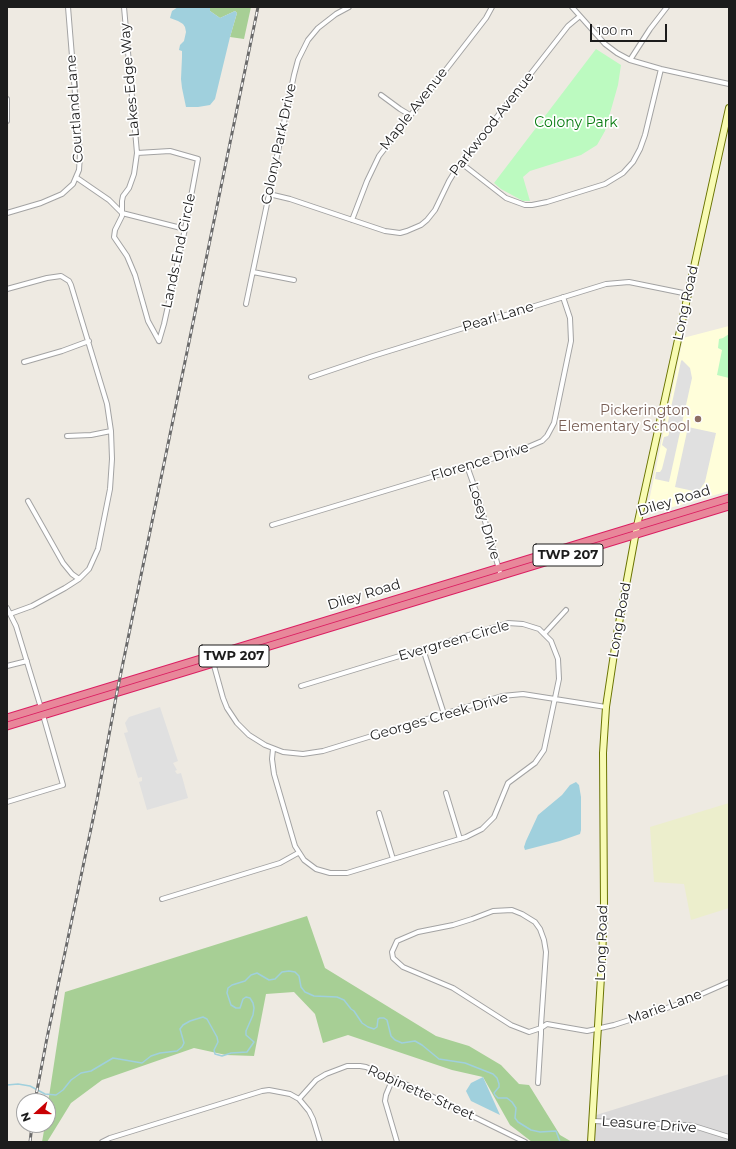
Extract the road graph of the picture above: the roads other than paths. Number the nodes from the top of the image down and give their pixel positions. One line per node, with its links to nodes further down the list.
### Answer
1 (68, 7): 19 (street, Courtland Lane)
2 (124, 7): 16 (street, Lakes Edge Way)
3 (349, 7): 20 (street, Colony Park Drive)
4 (492, 7): 14 (street, Maple Avenue)
5 (572, 7): 7 (street)
6 (667, 7): 8 (street)
7 (580, 16): 8 (street); 18 (street, Parkwood Avenue)
8 (630, 60): 9 (street)
9 (661, 69): 10 (street); 18 (street)
10 (729, 84)
11 (382, 95): 14 (street)
12 (7, 99): 15 (street)
13 (729, 108): 28 (main road, Long Road)
14 (410, 115): 23 (street, Maple Avenue)
15 (7, 120)
16 (137, 153): 17 (street, Lakes Edge Way); 22 (street, Lakes Edge Way)
17 (198, 159): 24 (street, Lands End Circle)
18 (461, 163): 23 (street, Parkwood Avenue)
19 (76, 178): 21 (street, Courtland Lane); 22 (street)
20 (269, 194): 23 (street, Parkwood Avenue); 25 (street, Colony Park Drive)
21 (7, 212)
22 (122, 213): 24 (street); 31 (street, Lakes Edge Way)
23 (352, 220)
24 (185, 229): 31 (street, Lands End Circle)
25 (253, 272): 26 (street); 30 (street, Colony Park Drive)
26 (294, 280)
27 (7, 289): 32 (street)
28 (688, 294): 29 (street, Pearl Lane); 42 (main road, Long Road)
29 (563, 297): 34 (street, Pearl Lane); 37 (street, Florence Drive)
30 (246, 304)
31 (159, 341)
32 (89, 342): 33 (street); 35 (street)
33 (24, 362)
34 (311, 377)
35 (111, 431): 36 (street); 46 (street)
36 (67, 436)
37 (467, 466): 41 (street, Florence Drive); 44 (street, Losey Drive)
38 (729, 498): 42 (highway, Diley Road / TWP 207)
39 (28, 501): 46 (street)
40 (729, 506): 43 (highway, Diley Road / TWP 207)
41 (272, 525)
42 (637, 526): 43 (main road, Long Road); 44 (highway, Diley Road / TWP 207)
43 (635, 535): 45 (highway, Diley Road / TWP 207); 59 (main road, Long Road)
44 (499, 568): 45 (street, Losey Drive); 52 (highway, Diley Road / TWP 207)
45 (501, 576): 54 (highway, Diley Road / TWP 207)
46 (79, 579): 49 (street)
47 (7, 608): 49 (street)
48 (566, 610): 50 (street)
49 (10, 614): 53 (street)
50 (544, 634): 51 (street, Evergreen Circle); 57 (street, Evergreen Circle)
51 (423, 649): 56 (street, Evergreen Circle); 60 (street)
52 (210, 655): 54 (street); 58 (highway, Diley Road / TWP 207)
53 (27, 662): 55 (street); 58 (street)
54 (213, 663): 61 (highway, Diley Road / TWP 207); 64 (street)
55 (7, 666)
56 (301, 686)
57 (555, 698): 59 (street, Georges Creek Drive); 60 (street, Georges Creek Drive); 68 (street, Evergreen Circle)
58 (41, 707): 61 (street); 62 (highway, Diley Road / TWP 207)
59 (606, 708): 74 (main road, Long Road)
60 (444, 714): 64 (street, Georges Creek Drive)
61 (43, 715): 63 (highway, Diley Road / TWP 207); 66 (street)
62 (7, 718)
63 (7, 726)
64 (273, 749): 69 (street, Evergreen Circle)
65 (446, 793): 68 (street)
66 (7, 802)
67 (379, 813): 70 (street)
68 (460, 839): 70 (street, Evergreen Circle)
69 (298, 853): 70 (street, Evergreen Circle); 71 (street)
70 (393, 859)
71 (162, 899)
72 (729, 982): 74 (street, Marie Lane)
73 (541, 1028): 73 (street, Marie Lane); 74 (street, Marie Lane); 76 (street, Marie Lane)
74 (599, 1028): 78 (main road, Long Road)
75 (393, 1078): 77 (street, Robinette Street); 82 (street); 83 (street, Robinette Street)
76 (538, 1083)
77 (299, 1099): 80 (street); 81 (street)
78 (593, 1121): 79 (street, Leasure Drive); 84 (main road, Long Road)
79 (729, 1137)
80 (102, 1142)
81 (320, 1142)
82 (396, 1142)
83 (525, 1142)
84 (591, 1142)

